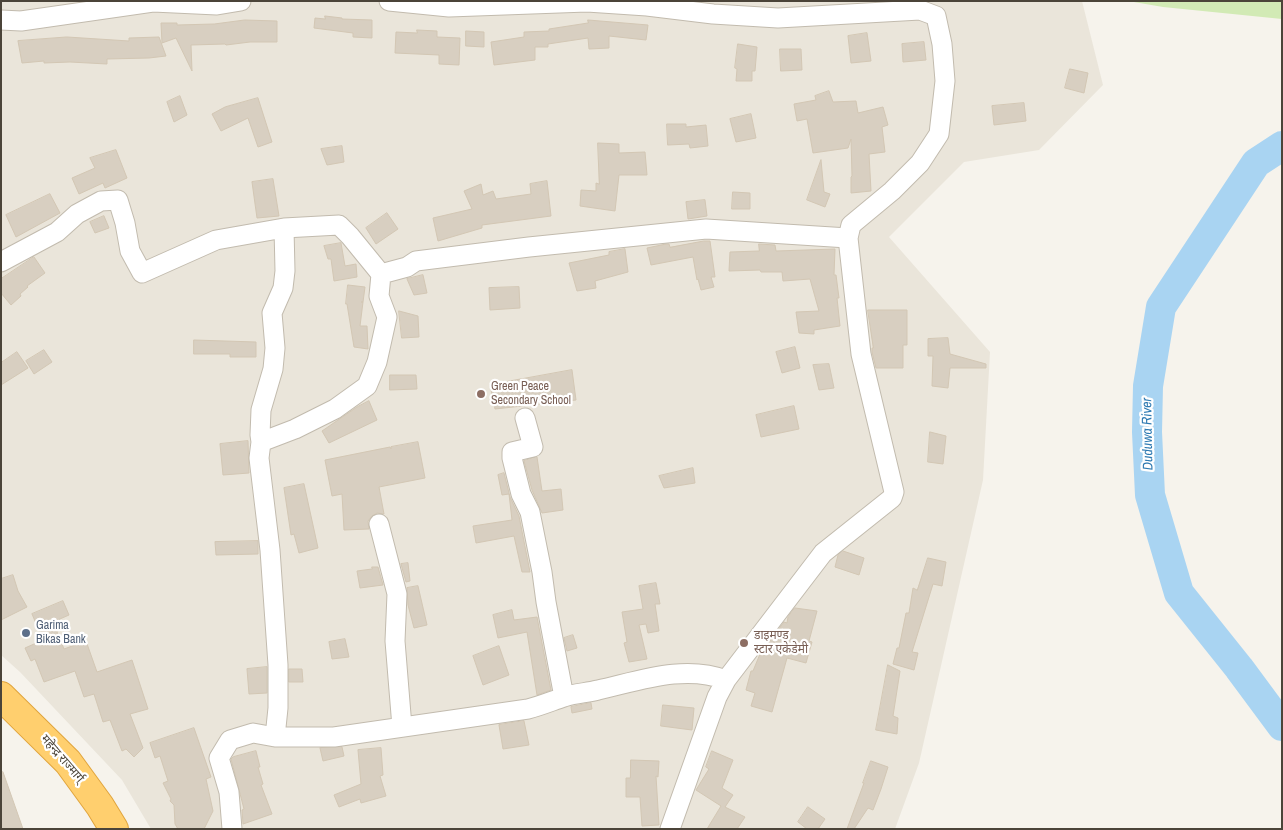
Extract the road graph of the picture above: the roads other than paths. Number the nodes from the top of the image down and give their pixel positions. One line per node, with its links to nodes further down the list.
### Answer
1 (241, 1): 3 (street)
2 (389, 1): 6 (street)
3 (153, 2): 4 (street)
4 (1, 20)
5 (284, 228): 7 (street); 8 (street); 10 (street)
6 (848, 238): 8 (street); 12 (street)
7 (1, 262)
8 (381, 274): 10 (street)
9 (525, 418): 14 (street)
10 (262, 442): 16 (street)
11 (379, 524): 15 (street)
12 (726, 680): 14 (street); 19 (street)
13 (1, 696): 17 (highway, महेन्द्र राज्मार्ग्)
14 (564, 697): 15 (street)
15 (402, 726): 16 (street)
16 (275, 737): 18 (street)
17 (114, 829)
18 (232, 829)
19 (670, 829)

